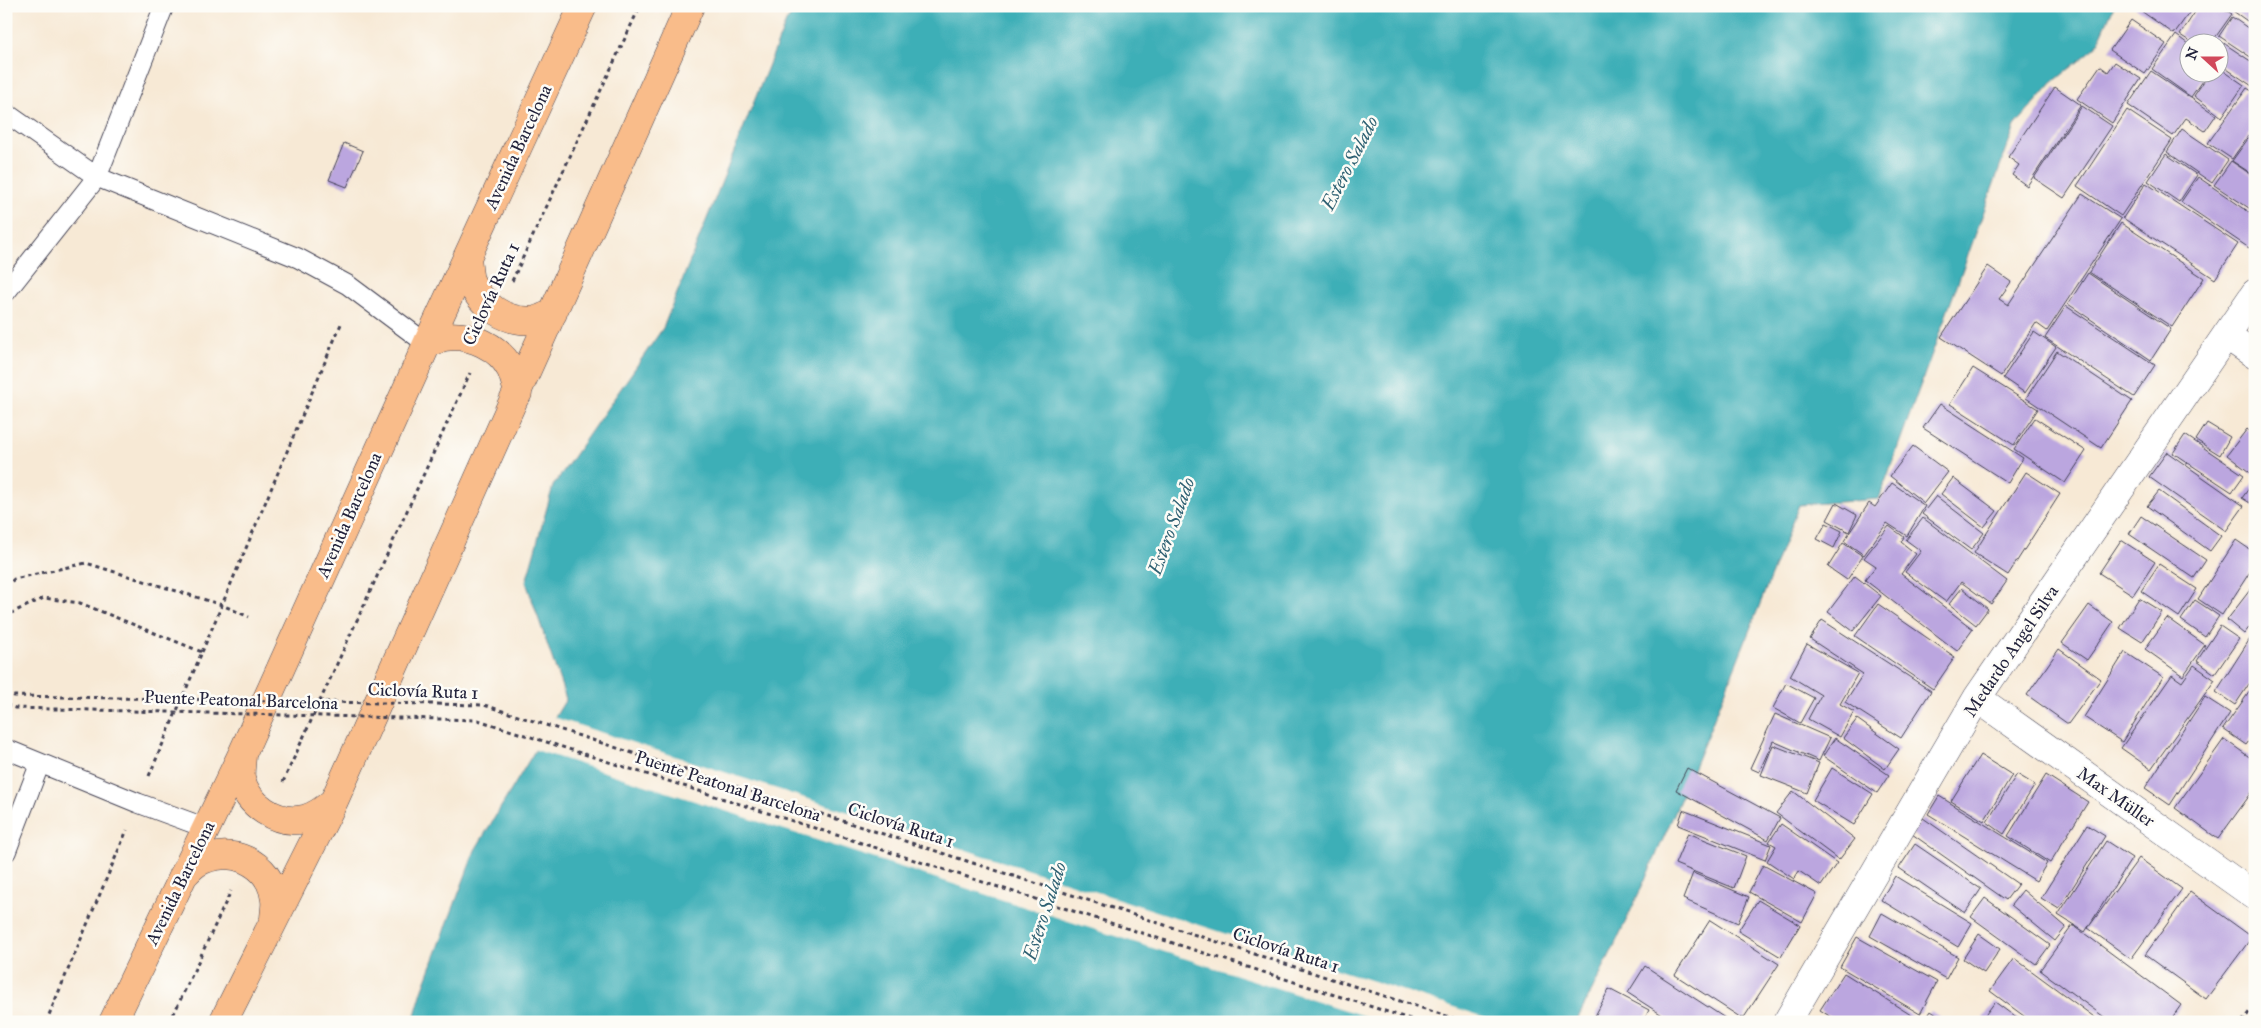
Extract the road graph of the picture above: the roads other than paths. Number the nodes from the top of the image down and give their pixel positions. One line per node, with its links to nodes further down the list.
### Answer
1 (164, 6): 5 (lane)
2 (583, 6): 6 (main road, Avenida Barcelona)
3 (690, 6): 9 (main road)
4 (6, 114): 5 (lane)
5 (97, 177): 7 (lane); 11 (lane)
6 (468, 257): 9 (main road); 11 (main road, Avenida Barcelona)
7 (6, 292)
8 (2255, 293): 10 (street, Medardo Angel Silva)
9 (553, 313): 13 (main road)
10 (2226, 335): 12 (street); 14 (street, Medardo Angel Silva)
11 (427, 344): 13 (main road); 16 (main road, Avenida Barcelona)
12 (2255, 355)
13 (518, 392): 18 (main road)
14 (1977, 698): 22 (street, Max Müller); 26 (street, Medardo Angel Silva)
15 (6, 749): 17 (lane)
16 (242, 754): 18 (main road); 19 (main road, Avenida Barcelona)
17 (40, 763): 19 (lane); 20 (lane)
18 (334, 801): 23 (main road)
19 (206, 828): 21 (main road, Avenida Barcelona)
20 (6, 852)
21 (183, 876): 23 (main road); 24 (main road, Avenida Barcelona)
22 (2255, 896)
23 (274, 920): 25 (main road)
24 (113, 1022)
25 (224, 1022)
26 (1787, 1022)

